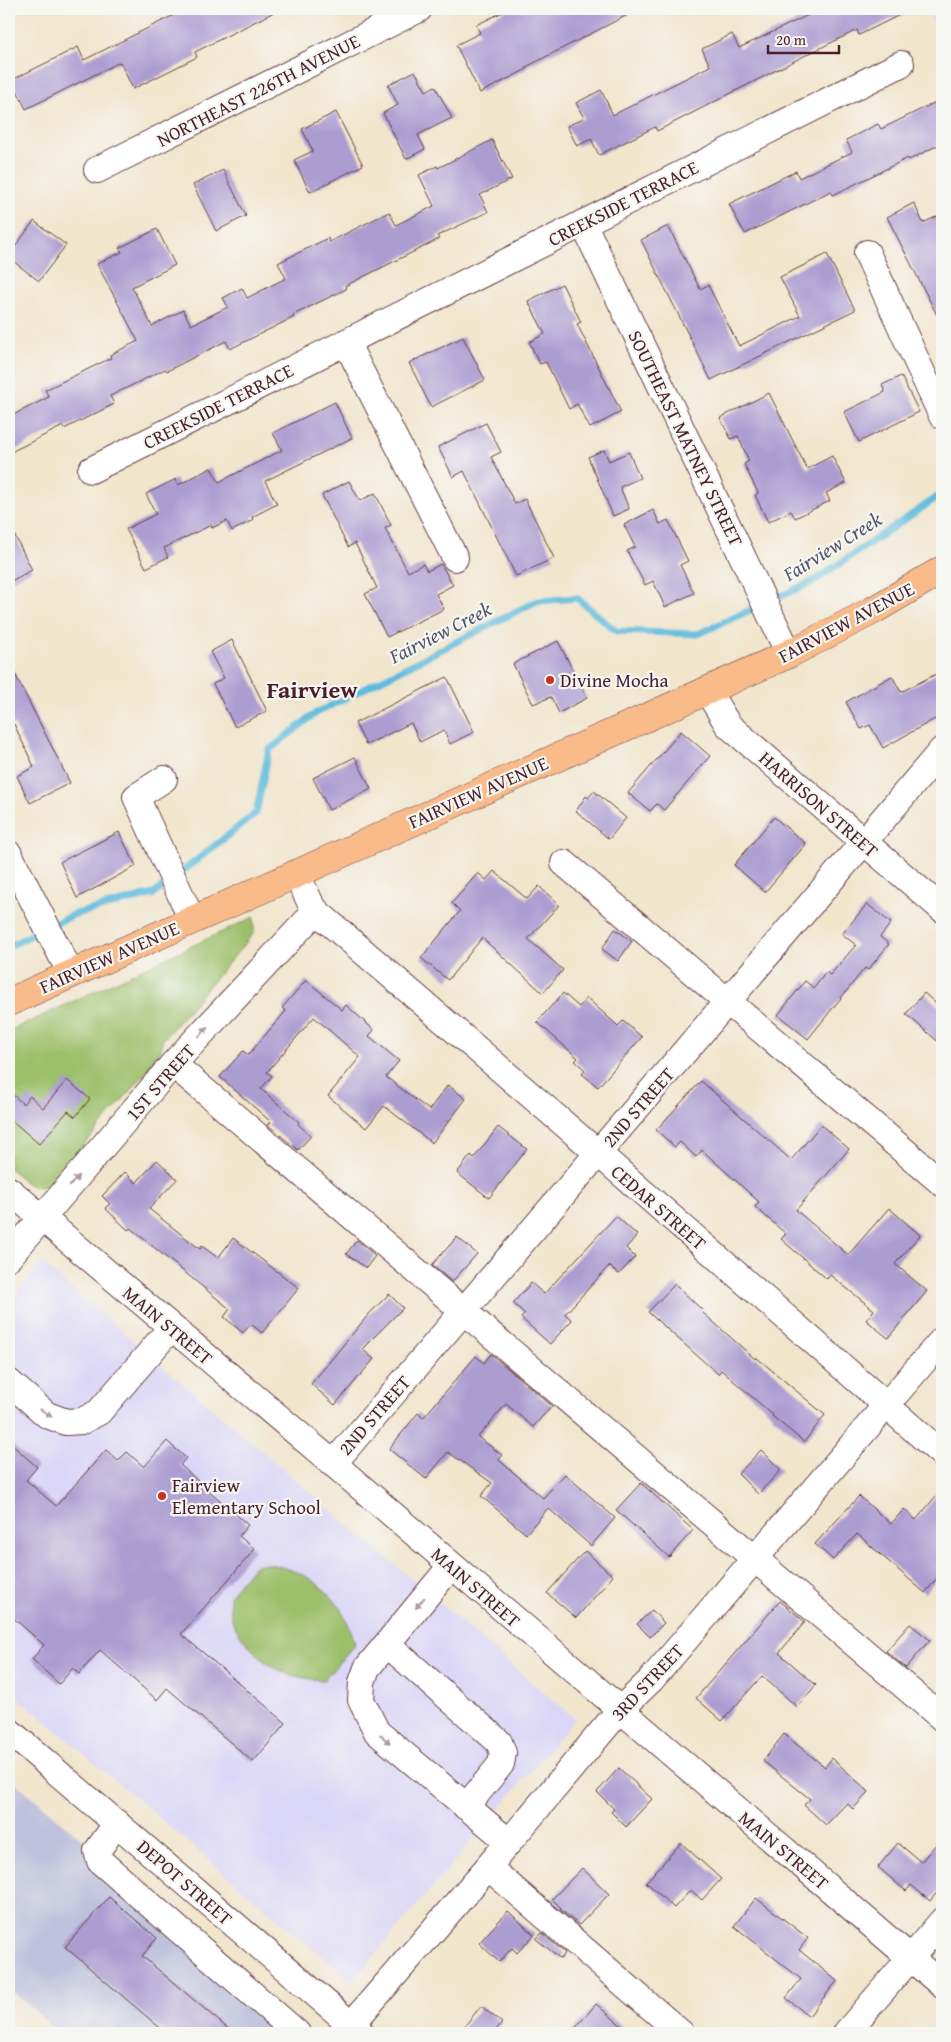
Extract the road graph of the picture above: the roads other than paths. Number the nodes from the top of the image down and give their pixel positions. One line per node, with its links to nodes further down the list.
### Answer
1 (420, 9): 3 (street, NORTHEAST 226TH AVENUE)
2 (901, 64): 4 (street, CREEKSIDE TERRACE)
3 (97, 170)
4 (583, 223): 6 (street, CREEKSIDE TERRACE); 11 (street, SOUTHEAST MATNEY STREET)
5 (867, 253): 7 (street)
6 (346, 342): 8 (street, CREEKSIDE TERRACE); 9 (street)
7 (942, 416)
8 (90, 470)
9 (455, 558)
10 (942, 570): 11 (main road, FAIRVIEW AVENUE)
11 (789, 654): 12 (main road, FAIRVIEW AVENUE)
12 (707, 690): 15 (street, HARRISON STREET); 18 (main road, FAIRVIEW AVENUE)
13 (942, 750): 15 (street, 2ND STREET)
14 (164, 779): 21 (street)
15 (863, 842): 19 (street, HARRISON STREET); 24 (street, 2ND STREET)
16 (9, 854): 22 (street)
17 (564, 863): 24 (street)
18 (296, 873): 20 (street, CEDAR STREET); 21 (main road, FAIRVIEW AVENUE)
19 (942, 909)
20 (316, 911): 25 (street, 1ST STREET, one-way to 20); 26 (street, CEDAR STREET)
21 (192, 920): 22 (main road, FAIRVIEW AVENUE)
22 (71, 974): 23 (main road, FAIRVIEW AVENUE)
23 (9, 1002)
24 (728, 1002): 26 (street, 2ND STREET); 27 (street)
25 (174, 1064): 29 (street, 1ST STREET, one-way to 25); 31 (street)
26 (598, 1153): 31 (street, 2ND STREET); 35 (street, CEDAR STREET)
27 (942, 1183)
28 (9, 1190): 29 (street, MAIN STREET)
29 (42, 1218): 30 (street, 1ST STREET); 32 (street, MAIN STREET)
30 (9, 1258)
31 (463, 1311): 37 (street, 2ND STREET); 38 (street)
32 (171, 1328): 34 (street, one-way to 32); 37 (street, MAIN STREET)
33 (942, 1340): 35 (street, 3RD STREET)
34 (9, 1382)
35 (886, 1406): 36 (street, CEDAR STREET); 38 (street, 3RD STREET)
36 (942, 1454)
37 (332, 1464): 39 (street, MAIN STREET)
38 (755, 1559): 41 (street, 3RD STREET); 42 (street)
39 (451, 1566): 40 (street, one-way to 40); 41 (street, MAIN STREET)
40 (387, 1644): 44 (street, one-way to 44); 44 (street)
41 (619, 1710): 46 (street, 3RD STREET); 49 (street, MAIN STREET)
42 (942, 1718)
43 (9, 1731): 45 (street, DEPOT STREET)
44 (466, 1807): 46 (street)
45 (116, 1823): 51 (street, DEPOT STREET); 52 (street)
46 (509, 1842): 47 (street, 3RD STREET)
47 (488, 1867): 51 (street, 3RD STREET); 53 (street)
48 (942, 1921): 49 (street)
49 (911, 1958): 50 (street, MAIN STREET); 54 (street)
50 (942, 1985)
51 (356, 2029)
52 (297, 2033)
53 (681, 2033)
54 (846, 2033)

